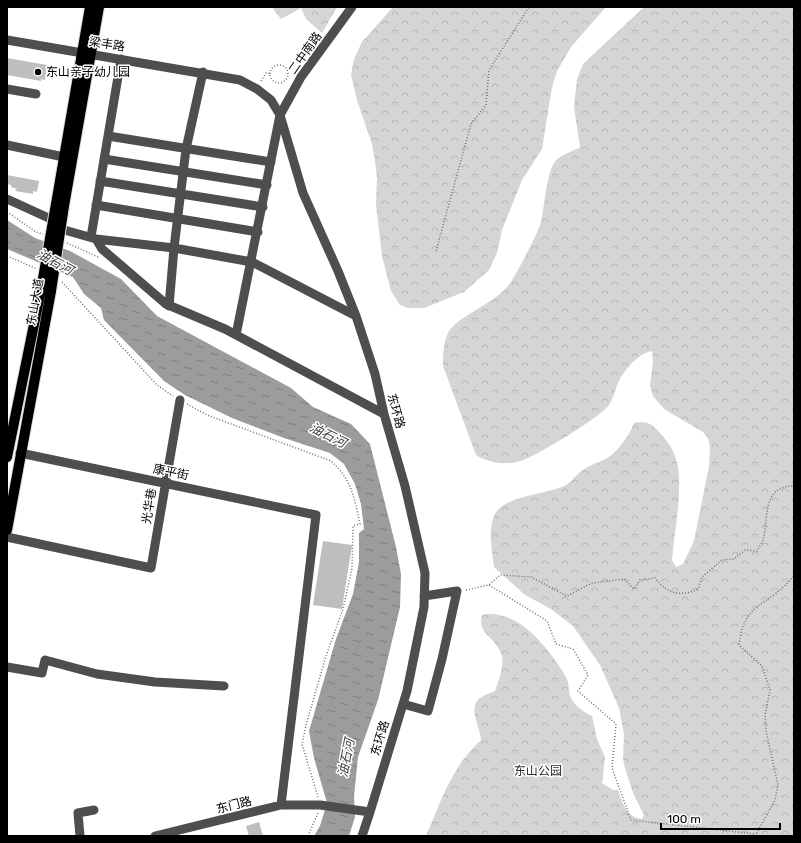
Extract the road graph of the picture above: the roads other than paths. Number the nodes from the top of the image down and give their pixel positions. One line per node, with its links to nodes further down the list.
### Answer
1 (90, 7): 5 (main road, 东山大道)
2 (99, 7): 5 (main road, 东山大道)
3 (352, 7): 10 (street, 二中南路)
4 (7, 40): 5 (street, 梁丰路)
5 (87, 53): 6 (street, 梁丰路); 14 (main road, 东山大道); 22 (main road, 东山大道)
6 (121, 59): 7 (street, 梁丰路); 11 (street)
7 (203, 72): 10 (street, 东环路); 13 (street)
8 (7, 89): 9 (street)
9 (36, 94)
10 (280, 115): 16 (street, 二中南路); 34 (street, 东环路)
11 (108, 136): 13 (street); 15 (street)
12 (7, 145): 14 (street)
13 (186, 148): 16 (street); 17 (street)
14 (64, 157): 22 (main road, 东山大道)
15 (104, 159): 17 (street); 18 (street)
16 (272, 162): 19 (street, 二中南路)
17 (183, 172): 19 (street); 20 (street)
18 (100, 181): 20 (street); 23 (street)
19 (267, 186): 24 (street, 二中南路)
20 (181, 194): 24 (street); 25 (street)
21 (7, 199): 26 (street)
22 (60, 205): 26 (main road, 东山大道, bridge); 27 (main road, 东山大道, bridge)
23 (96, 205): 25 (street); 29 (street)
24 (263, 207): 28 (street, 二中南路)
25 (178, 219): 28 (street); 30 (street)
26 (53, 220): 32 (main road, 东山大道, bridge)
27 (61, 229): 29 (street); 32 (main road, 东山大道, bridge)
28 (258, 232): 31 (street, 二中南路)
29 (93, 238): 30 (street); 33 (street)
30 (174, 248): 31 (street); 33 (street)
31 (252, 262): 34 (street); 35 (street, 二中南路)
32 (46, 290): 38 (main road, 东山大道); 39 (main road, 东山大道)
33 (169, 306): 35 (street)
34 (356, 316): 37 (street, 东环路)
35 (236, 335): 37 (street)
36 (180, 400): 40 (street, 光华巷)
37 (384, 414): 44 (street, 东环路)
38 (20, 453): 40 (street, 康平街); 41 (main road, 东山大道)
39 (7, 457)
40 (165, 483): 43 (street, 光华巷); 48 (street, 康平街)
41 (9, 505): 42 (main road, 东山大道)
42 (7, 530)
43 (7, 537)
44 (424, 596): 47 (street, 东环路); 47 (street)
45 (7, 667): 46 (street)
46 (224, 686)
47 (403, 704): 50 (street, 东环路)
48 (281, 805): 50 (street, 东门路); 52 (street, 东门路)
49 (94, 810): 51 (street)
50 (366, 812): 53 (street, 东环路)
51 (80, 836)
52 (155, 836)
53 (362, 836)

